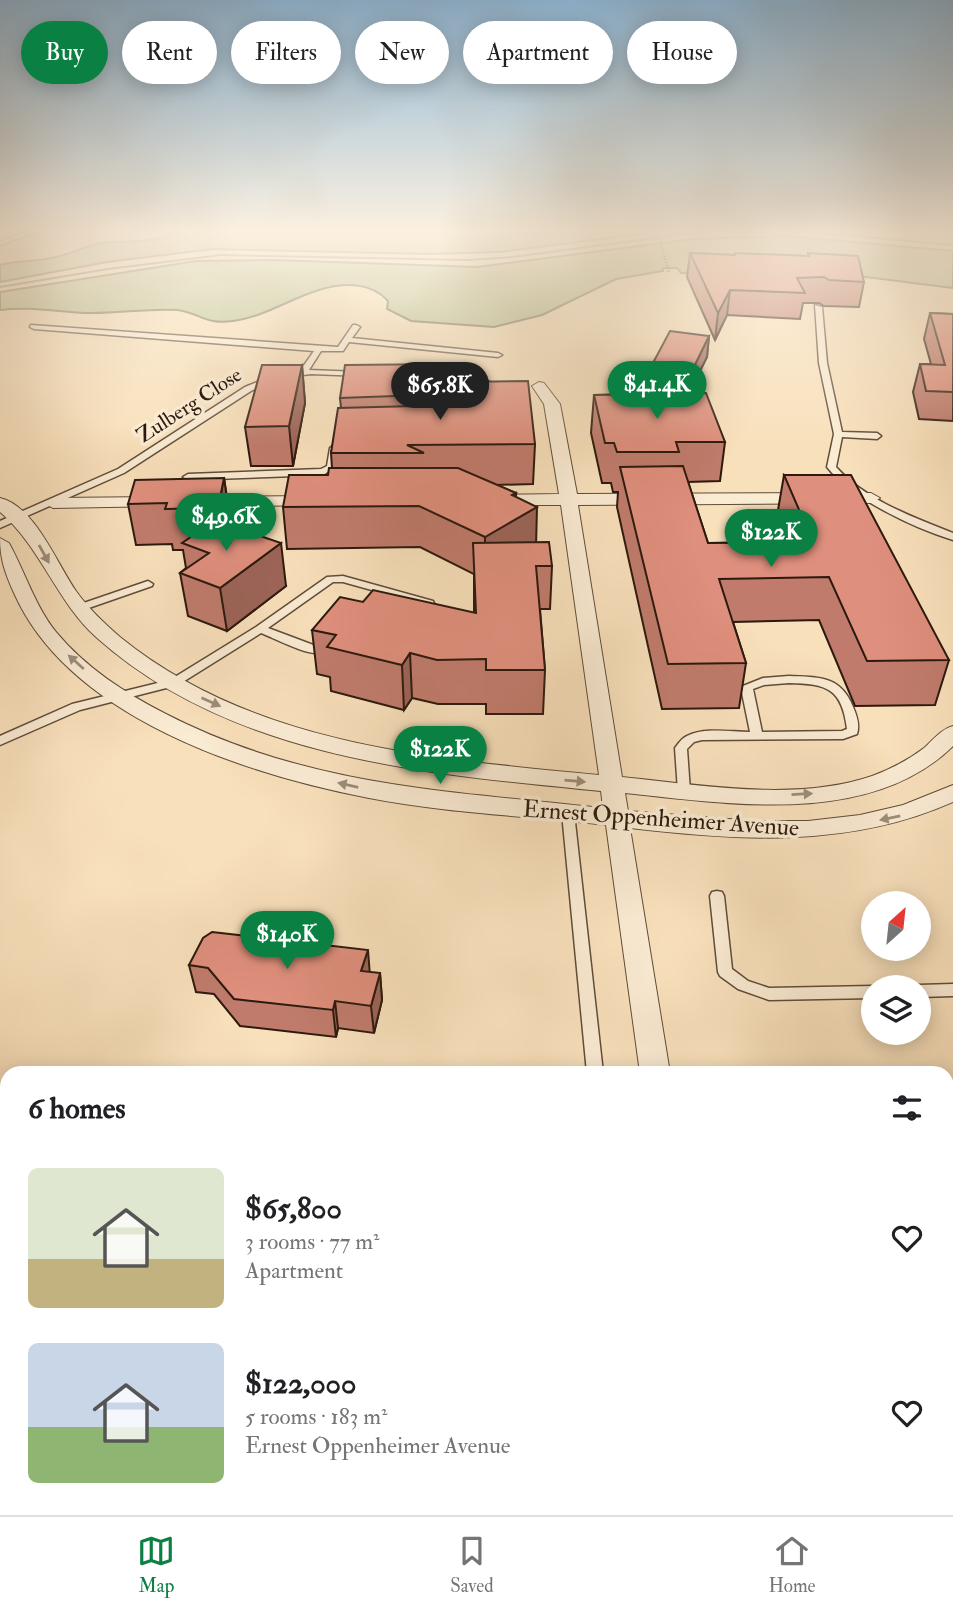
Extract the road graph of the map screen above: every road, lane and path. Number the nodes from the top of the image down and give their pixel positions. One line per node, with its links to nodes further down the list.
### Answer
1 (818, 307): 14 (lane)
2 (34, 327): 5 (lane)
3 (356, 327): 4 (lane)
4 (348, 340): 5 (lane); 6 (lane)
5 (319, 349): 7 (lane)
6 (498, 355)
7 (303, 373): 8 (lane, Zulberg Close); 23 (lane, Zulberg Close)
8 (374, 376)
9 (422, 379): 10 (lane)
10 (457, 381): 11 (lane); 13 (lane)
11 (502, 383)
12 (533, 386): 20 (street)
13 (460, 432)
14 (838, 434): 15 (lane); 18 (lane)
15 (877, 436)
16 (342, 440): 17 (lane)
17 (188, 477)
18 (872, 498): 20 (street); 25 (lane)
19 (471, 500): 20 (street)
20 (569, 500): 38 (street)
21 (332, 501): 23 (street)
22 (0, 503): 24 (street, Ernest Oppenheimer Avenue)
23 (53, 503): 24 (lane, Zulberg Close)
24 (9, 522): 29 (street, Ernest Oppenheimer Avenue, one-way to 29)
25 (953, 537)
26 (0, 543): 33 (street, Ernest Oppenheimer Avenue, one-way to 26)
27 (148, 584): 29 (lane)
28 (429, 603): 30 (lane)
29 (79, 608): 32 (street, Ernest Oppenheimer Avenue)
30 (260, 629): 31 (lane); 32 (lane)
31 (340, 631)
32 (174, 683): 33 (lane); 37 (street, Ernest Oppenheimer Avenue, one-way to 37)
33 (117, 695): 36 (lane); 41 (street, Ernest Oppenheimer Avenue, one-way to 33)
34 (953, 733): 39 (street, Ernest Oppenheimer Avenue, one-way to 34)
35 (757, 735): 35 (lane); 39 (lane)
36 (0, 741)
37 (531, 777): 38 (street, Ernest Oppenheimer Avenue, one-way to 38); 41 (street)
38 (611, 784): 39 (street, Ernest Oppenheimer Avenue); 43 (street)
39 (684, 792)
40 (953, 793): 43 (street, Ernest Oppenheimer Avenue, one-way to 43)
41 (527, 808): 42 (street, Ernest Oppenheimer Avenue)
42 (568, 813): 43 (street, Ernest Oppenheimer Avenue); 48 (lane)
43 (615, 818): 49 (street)
44 (717, 896): 47 (lane)
45 (953, 990): 46 (lane)
46 (931, 991)
47 (861, 992)
48 (594, 1066)
49 (654, 1066)

